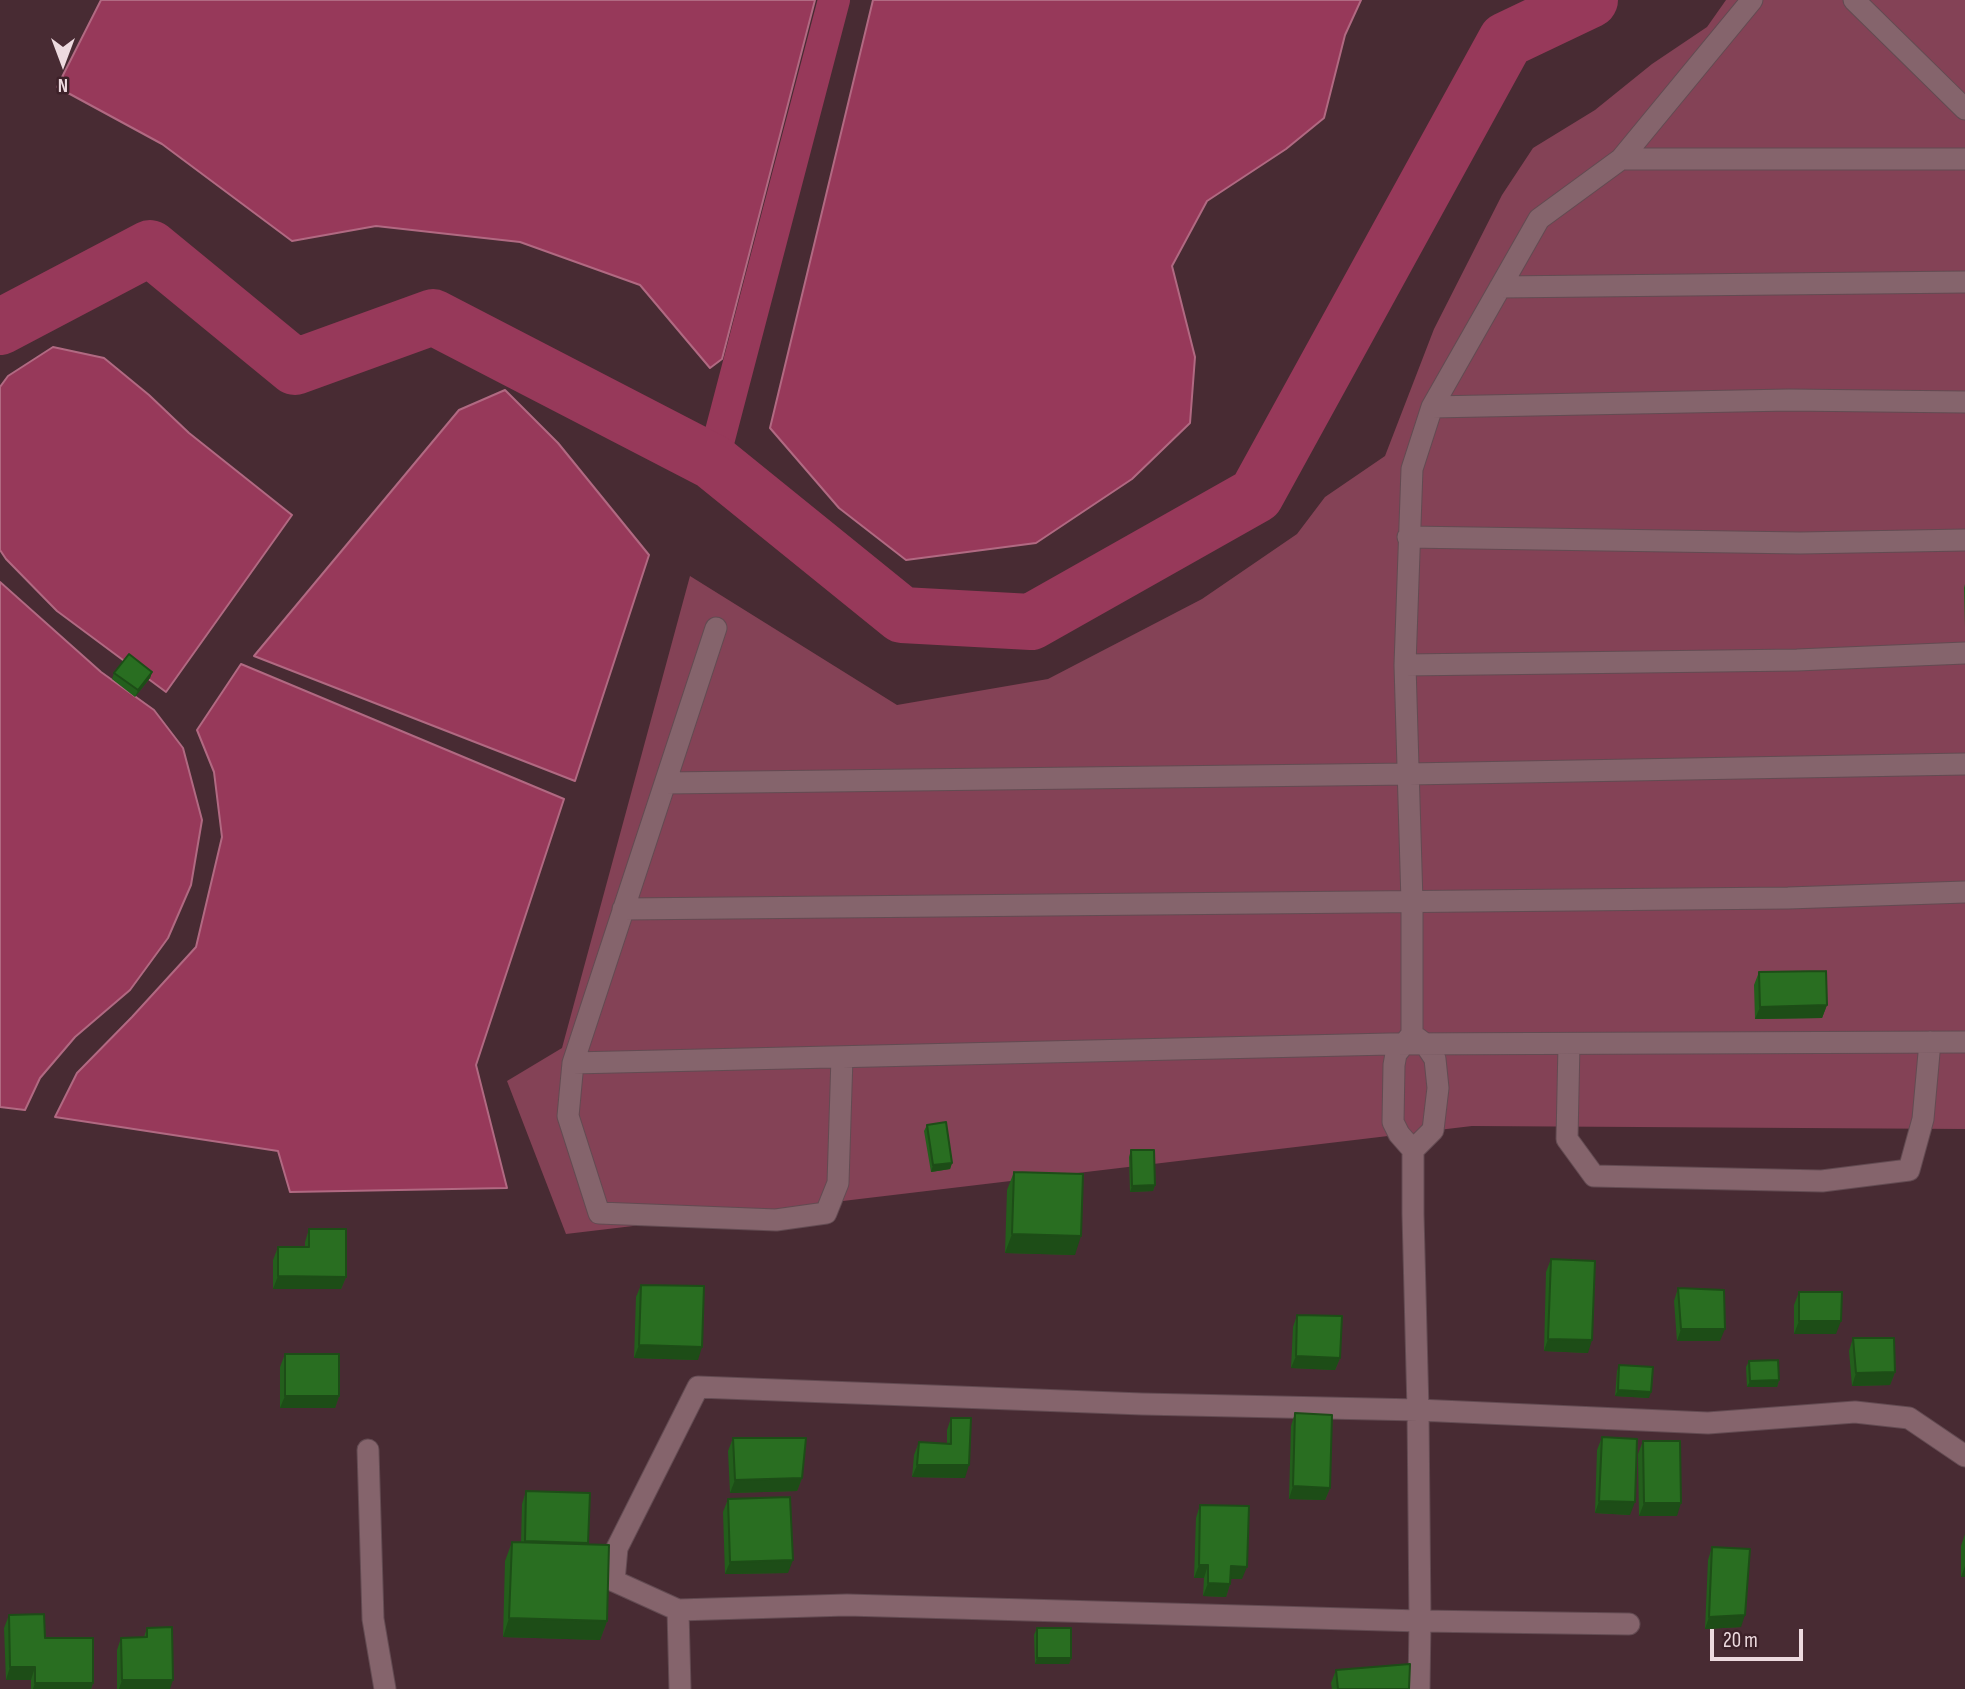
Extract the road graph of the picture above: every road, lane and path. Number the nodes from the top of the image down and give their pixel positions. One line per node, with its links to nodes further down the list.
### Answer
1 (1752, 0): 4 (street)
2 (1854, 0): 3 (street)
3 (1965, 109)
4 (1621, 159): 5 (street); 7 (street)
5 (1965, 159)
6 (1965, 282): 7 (street)
7 (1500, 287): 9 (street)
8 (1965, 402): 9 (street)
9 (1432, 407): 10 (street)
10 (1408, 537): 11 (street); 14 (street)
11 (1965, 540)
12 (716, 628): 17 (street)
13 (1965, 653): 14 (street)
14 (1405, 665): 16 (street)
15 (1965, 764): 16 (street)
16 (1409, 774): 17 (street); 19 (street)
17 (666, 783): 20 (street)
18 (1965, 892): 19 (street)
19 (1412, 902): 20 (street); 21 (street)
20 (623, 909): 26 (street)
21 (1414, 1041): 24 (street); 25 (street); 27 (street); 27 (street)
22 (1930, 1042): 23 (street); 24 (street); 24 (street)
23 (1965, 1042)
24 (1569, 1044)
25 (842, 1057): 26 (street); 26 (street)
26 (573, 1063)
27 (1413, 1150): 28 (street)
28 (1418, 1410): 30 (street); 31 (street); 32 (street)
29 (368, 1450): 34 (street)
30 (1965, 1456)
31 (678, 1610): 32 (street); 35 (street)
32 (1420, 1621): 33 (street); 36 (street)
33 (1629, 1624)
34 (385, 1689)
35 (680, 1689)
36 (1419, 1689)

